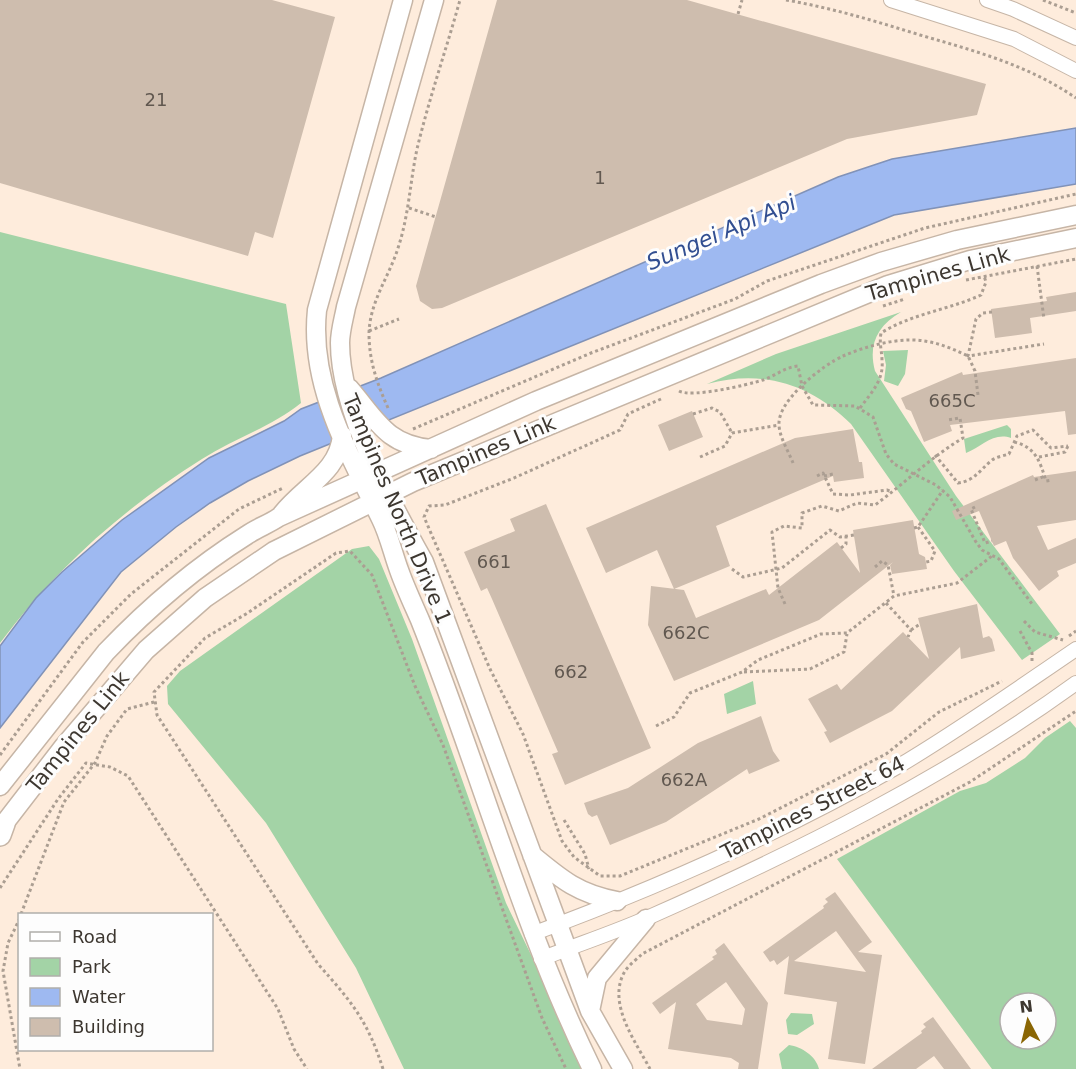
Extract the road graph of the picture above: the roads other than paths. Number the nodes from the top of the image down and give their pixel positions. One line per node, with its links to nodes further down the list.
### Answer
1 (403, 0): 11 (street, Tampines North Drive 1)
2 (434, 0): 12 (street, Tampines North Drive 1)
3 (891, 0): 6 (street)
4 (987, 0): 5 (street)
5 (1076, 38)
6 (1076, 71)
7 (1076, 215): 9 (street, Tampines Link)
8 (1076, 238): 10 (street, Tampines Link)
9 (881, 262): 10 (street); 15 (street, Tampines Link)
10 (939, 269): 18 (street, Tampines Link)
11 (327, 272): 12 (street); 14 (street, Tampines North Drive 1)
12 (351, 291): 13 (street, Tampines North Drive 1)
13 (344, 382): 15 (street); 16 (street, Tampines North Drive 1)
14 (342, 435): 17 (street, Tampines North Drive 1); 20 (street)
15 (433, 449): 16 (street, Tampines Link)
16 (378, 472): 17 (street, Tampines Link); 18 (street, Tampines North Drive 1)
17 (361, 481): 19 (street, Tampines North Drive 1); 20 (street, Tampines Link)
18 (389, 493): 19 (street, Tampines Link); 25 (street, Tampines North Drive 1)
19 (371, 502): 24 (street, Tampines Link); 29 (street, Tampines North Drive 1)
20 (279, 517): 23 (street, Tampines Link)
21 (1076, 649): 26 (street, Tampines Street 64)
22 (1076, 683): 27 (street, Tampines Street 64)
23 (0, 786)
24 (1, 829)
25 (532, 855): 26 (street); 28 (street, Tampines North Drive 1)
26 (617, 901): 28 (street, Tampines Street 64)
27 (646, 919): 30 (street, Tampines Street 64); 32 (street)
28 (556, 925): 29 (street, Tampines Street 64); 30 (street, Tampines North Drive 1)
29 (532, 934): 31 (street, Tampines North Drive 1)
30 (567, 948): 31 (street, Tampines Street 64); 32 (street, Tampines North Drive 1)
31 (541, 958): 33 (street, Tampines North Drive 1)
32 (590, 1011): 34 (street, Tampines North Drive 1)
33 (592, 1069)
34 (623, 1069)

